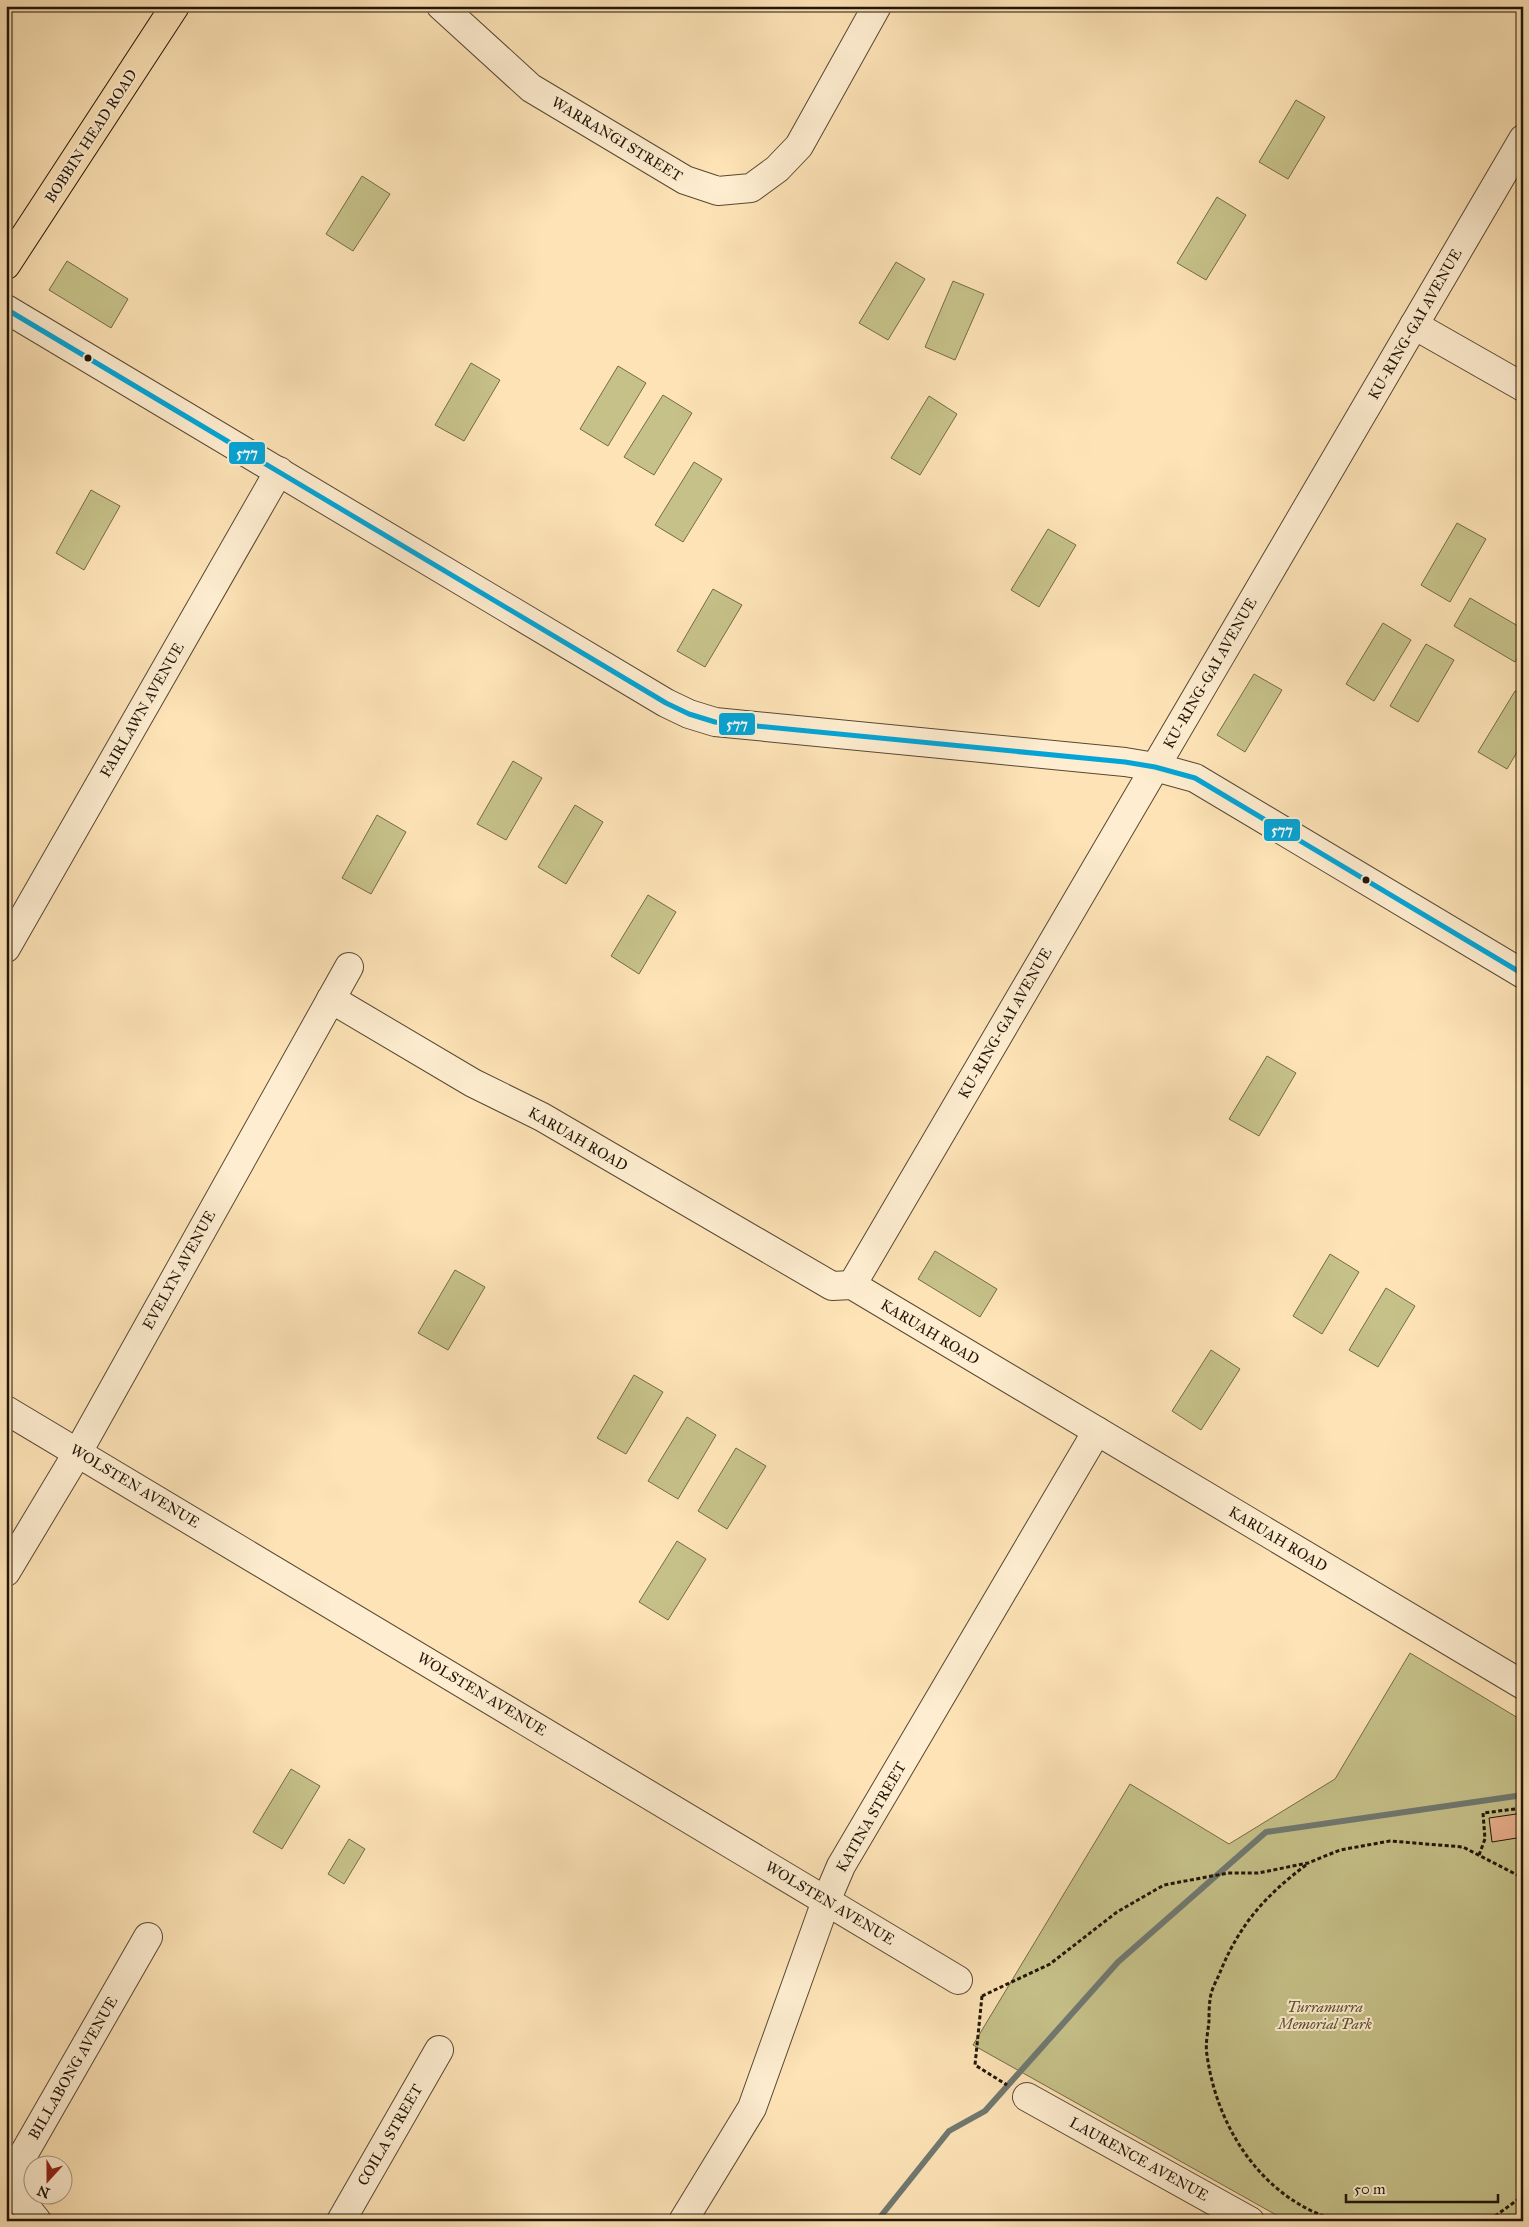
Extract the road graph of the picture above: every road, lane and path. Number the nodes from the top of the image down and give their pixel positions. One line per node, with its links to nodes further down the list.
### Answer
1 (175, 6): 5 (main road, BOBBIN HEAD ROAD)
2 (441, 6): 3 (street, WARRANGI STREET)
3 (877, 6)
4 (1523, 139): 7 (street, KU-RING-GAI AVENUE)
5 (7, 263)
6 (6, 309): 9 (street)
7 (1414, 324): 8 (street); 10 (street, KU-RING-GAI AVENUE)
8 (1523, 387)
9 (279, 471): 10 (street); 11 (street, FAIRLAWN AVENUE)
10 (1155, 767): 13 (street); 15 (street, KU-RING-GAI AVENUE)
11 (6, 948)
12 (349, 967): 14 (street, EVELYN AVENUE)
13 (1523, 974)
14 (331, 999): 15 (street, KARUAH ROAD); 18 (street, EVELYN AVENUE)
15 (852, 1285): 17 (street, KARUAH ROAD)
16 (6, 1410): 18 (street, WOLSTEN AVENUE)
17 (1097, 1431): 20 (street, KARUAH ROAD); 25 (street, KATINA STREET)
18 (78, 1452): 19 (street, EVELYN AVENUE); 25 (street, WOLSTEN AVENUE)
19 (6, 1572)
20 (1520, 1678)
21 (1523, 1808): 22 (path)
22 (1480, 1855): 23 (path); 24 (path)
23 (1308, 1864): 29 (path); 36 (path)
24 (1523, 1878)
25 (826, 1901): 27 (street, WOLSTEN AVENUE); 34 (street, KATINA STREET)
26 (148, 1937): 30 (street, BILLABONG AVENUE)
27 (958, 1980)
28 (439, 2050): 33 (street, COILA STREET)
29 (1021, 2093): 35 (street, LAURENCE AVENUE)
30 (6, 2183): 32 (street, BILLABONG AVENUE)
31 (1523, 2196): 37 (path)
32 (37, 2221)
33 (341, 2221)
34 (683, 2221)
35 (1250, 2221)
36 (1339, 2221)
37 (1483, 2221)

